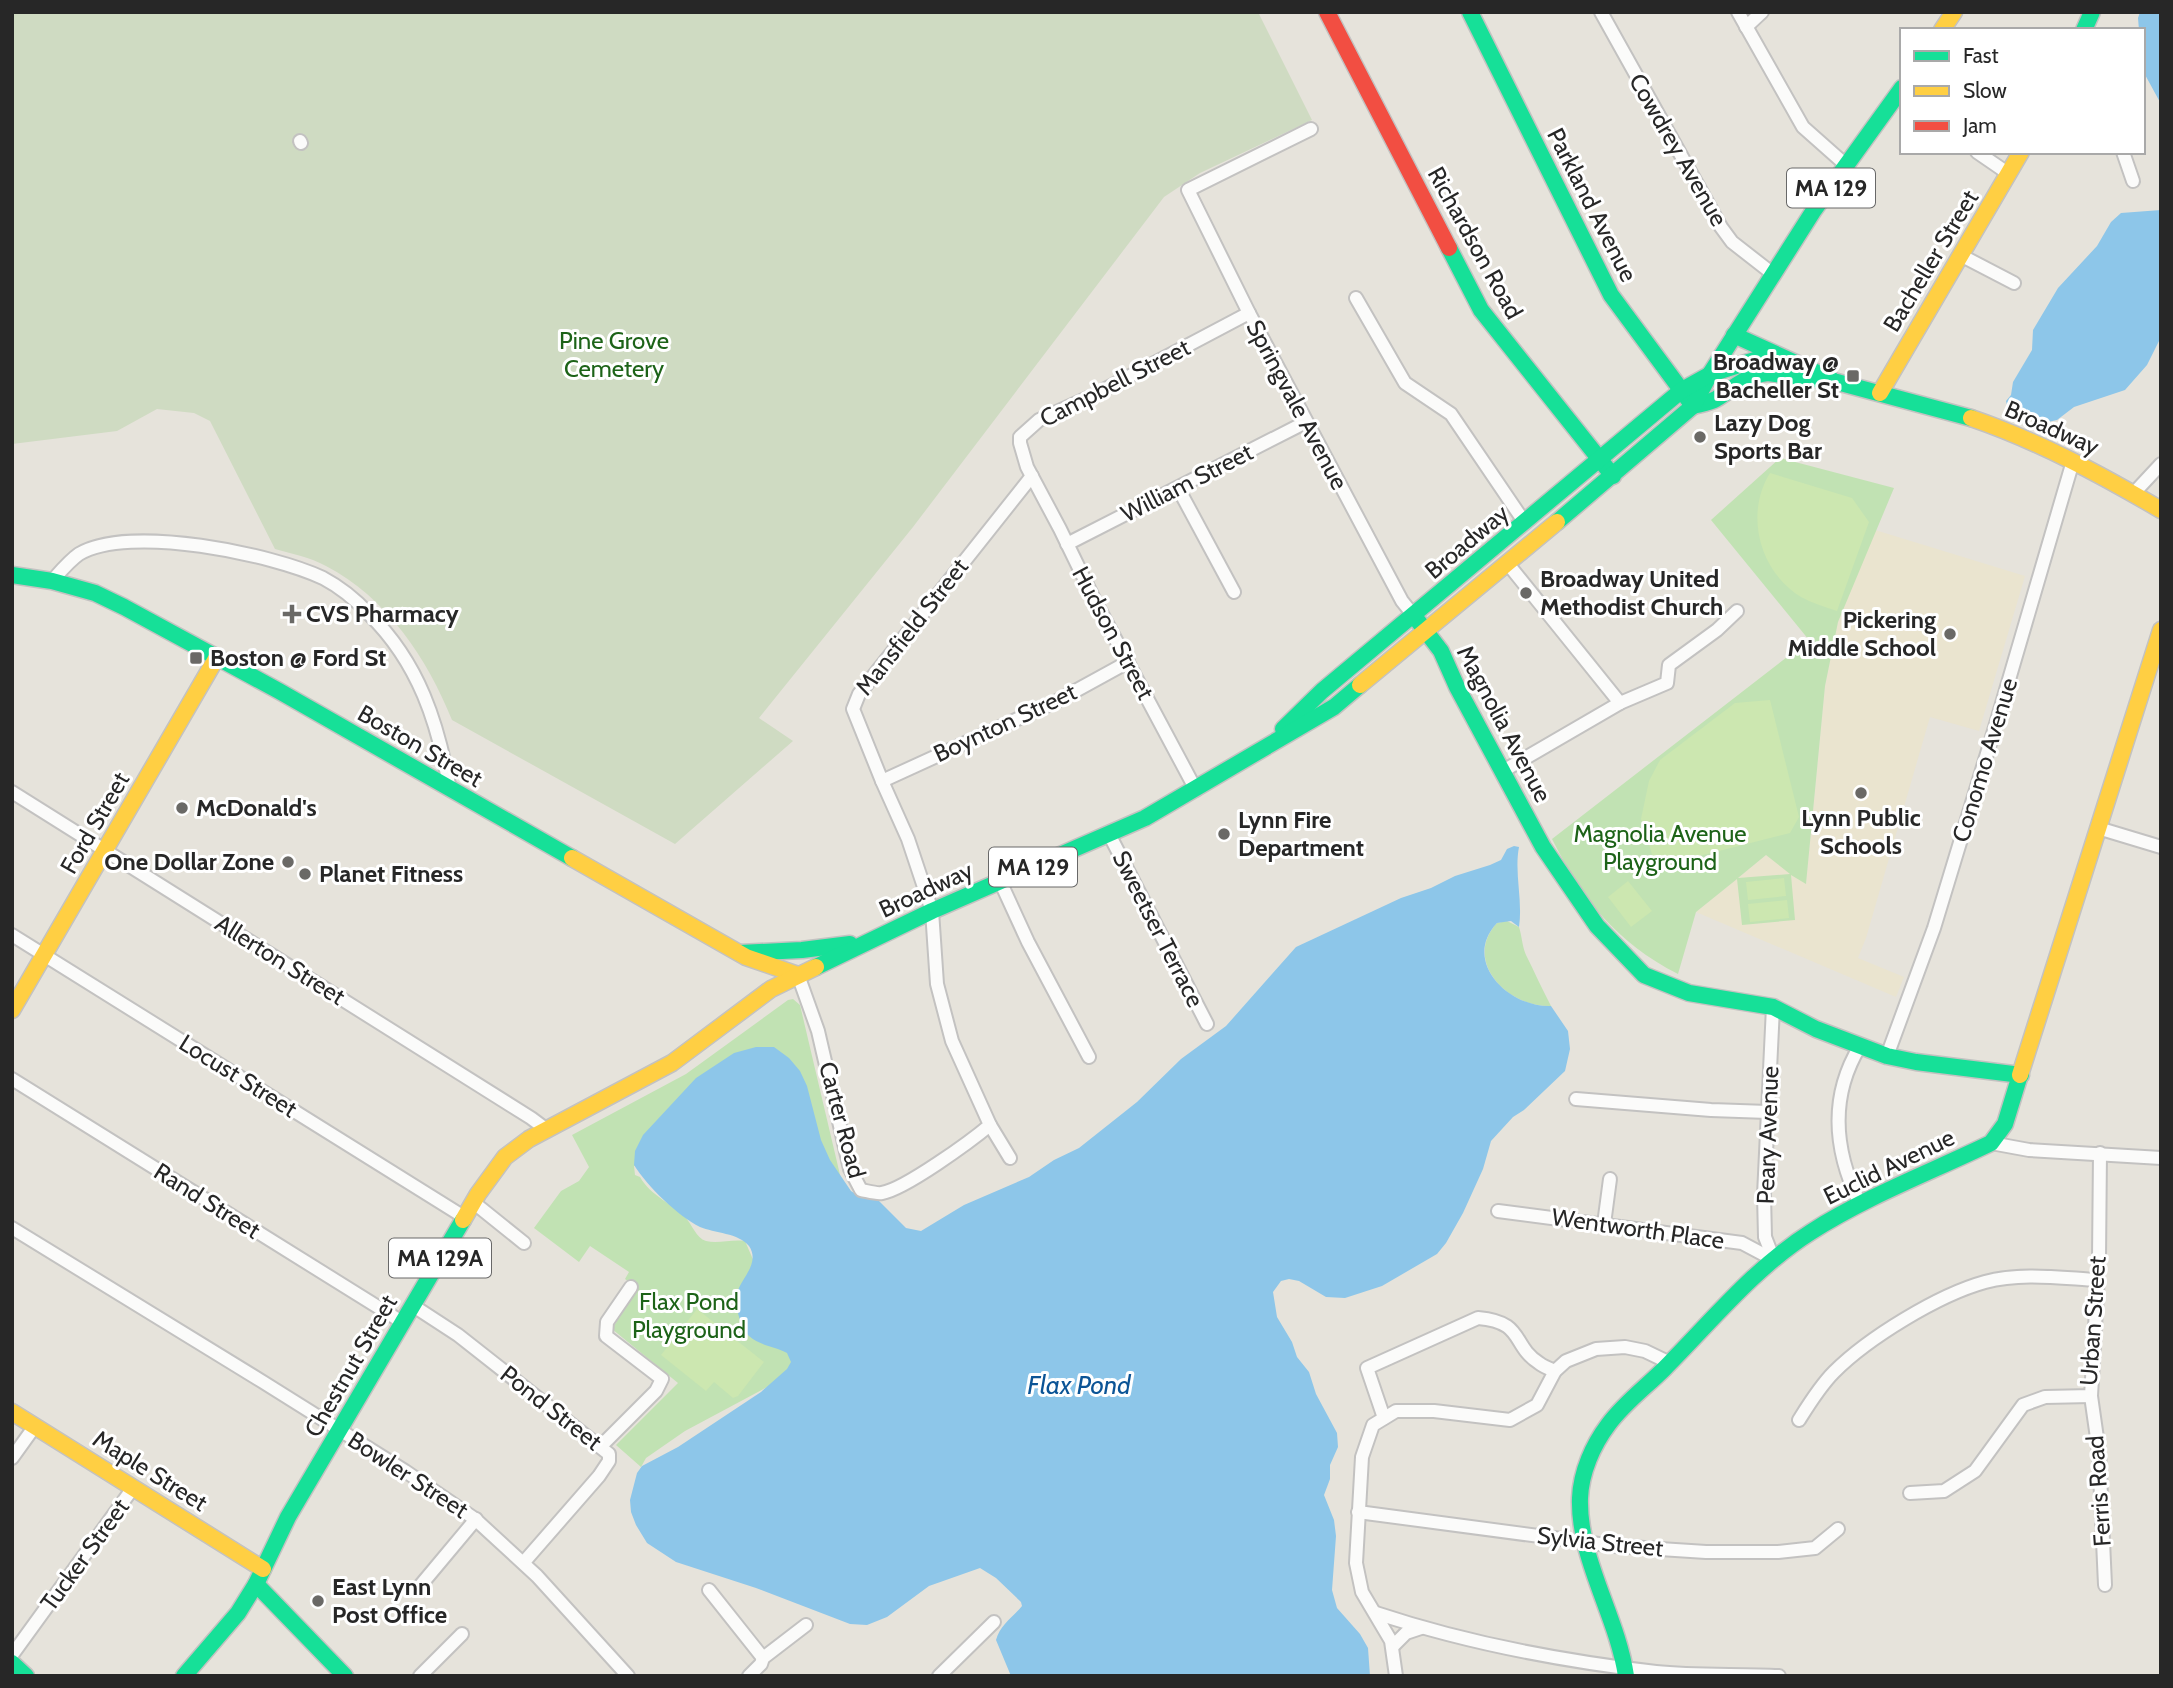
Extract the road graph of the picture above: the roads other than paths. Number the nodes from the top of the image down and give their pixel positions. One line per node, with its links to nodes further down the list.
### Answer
1 (1327, 12): 32 (main road, Richardson Road)
2 (1471, 12): 28 (main road, Parkland Avenue)
3 (1601, 12): 20 (street, Cowdrey Avenue)
4 (1738, 12): 8 (street)
5 (1762, 12): 8 (street)
6 (1954, 12): 9 (main road)
7 (2092, 12): 10 (main road)
8 (1746, 27): 16 (street)
9 (1943, 28)
10 (2085, 28)
11 (1900, 94): 16 (main road, MA 129)
12 (1311, 128): 23 (street, Springvale Avenue)
13 (1981, 154): 17 (street)
14 (2020, 154): 17 (main road, Bacheller Street)
15 (2124, 154): 18 (street)
16 (1847, 166): 20 (main road, MA 129)
17 (2009, 174): 19 (main road, Bacheller Street)
18 (2133, 181)
19 (1962, 256): 21 (street); 29 (main road, Bacheller Street)
20 (1773, 274): 24 (main road, MA 129)
21 (2014, 283)
22 (1356, 298): 40 (street)
23 (1249, 313): 31 (street, Springvale Avenue); 35 (street, Campbell Street)
24 (1734, 335): 25 (main road, Broadway); 26 (main road, MA 129)
25 (1810, 368): 26 (main road, Broadway); 27 (main road, Broadway)
26 (1710, 374): 28 (main road, Broadway / MA 129); 30 (main road, Broadway / MA 129)
27 (1838, 382): 29 (main road, Broadway); 30 (main road, Broadway)
28 (1682, 390): 30 (main road, Parkland Avenue); 32 (main road, Broadway / MA 129)
29 (1880, 393): 33 (main road, Broadway)
30 (1693, 406): 36 (main road, Broadway / MA 129)
31 (1306, 422): 37 (street, William Street); 47 (street, Springvale Avenue)
32 (1599, 460): 36 (main road, Richardson Road); 40 (main road, Broadway / MA 129)
33 (2073, 461): 38 (main road, Broadway); 74 (street, Conomo Avenue)
34 (2161, 464): 38 (street)
35 (1032, 476): 41 (street, Hudson Street); 55 (street, Mansfield Street)
36 (1613, 476): 42 (main road, Broadway / MA 129)
37 (1178, 488): 41 (street, William Street); 45 (street)
38 (2134, 493): 39 (main road, Broadway)
39 (2161, 510)
40 (1525, 523): 47 (main road, Broadway / MA 129)
41 (1067, 544): 51 (street, Hudson Street)
42 (1508, 564): 49 (main road, Broadway / MA 129); 52 (street)
43 (12, 575): 44 (main road, Boston Street)
44 (52, 581): 50 (main road, Boston Street); 56 (street)
45 (1234, 592)
46 (1737, 611): 52 (street)
47 (1413, 616): 49 (main road, Magnolia Avenue); 53 (main road, Broadway / MA 129)
48 (2161, 630): 59 (main road, Euclid Avenue)
49 (1426, 632): 53 (main road, Broadway / MA 129); 54 (main road, Magnolia Avenue)
50 (217, 657): 56 (main road, Boston Street); 62 (main road, Ford Street)
51 (1128, 663): 55 (street, Boynton Street); 57 (street, Hudson Street)
52 (1620, 703): 54 (street)
53 (1260, 752): 57 (main road, Broadway / MA 129)
54 (1503, 771): 70 (main road, Magnolia Avenue)
55 (881, 781): 64 (street, Mansfield Street)
56 (450, 790): 67 (main road, Boston Street)
57 (1196, 790): 60 (main road, Broadway / MA 129)
58 (12, 792): 62 (street, Allerton Street)
59 (2098, 828): 61 (street); 76 (main road, Euclid Avenue)
60 (1109, 834): 63 (main road, Broadway / MA 129); 72 (street, Sweetser Terrace)
61 (2161, 847)
62 (106, 849): 68 (main road, Ford Street); 81 (street, Allerton Street)
63 (1000, 881): 64 (main road, Broadway / MA 129); 75 (street)
64 (932, 911): 66 (main road, Broadway / MA 129); 80 (street)
65 (12, 935): 68 (street, Locust Street)
66 (868, 942): 67 (main road, MA 129); 69 (main road, Broadway / MA 129)
67 (740, 953): 69 (main road, Boston Street)
68 (45, 956): 71 (main road, Ford Street); 90 (street, Locust Street)
69 (798, 975): 80 (street, Carter Road); 81 (main road, Chestnut Street / MA 129A)
70 (1773, 1007): 73 (main road, Magnolia Avenue); 79 (street, Peary Avenue)
71 (12, 1010)
72 (1207, 1024)
73 (1860, 1046): 74 (main road, Magnolia Avenue); 88 (street)
74 (1887, 1056): 76 (main road, Magnolia Avenue)
75 (1089, 1057)
76 (2021, 1075): 82 (main road, Euclid Avenue)
77 (12, 1079): 98 (street, Rand Street)
78 (1576, 1099): 79 (street)
79 (1768, 1112): 94 (street, Peary Avenue)
80 (990, 1125): 84 (street)
81 (547, 1130): 87 (main road, Chestnut Street / MA 129A)
82 (1991, 1143): 83 (street); 88 (main road, Euclid Avenue)
83 (2100, 1153): 85 (street); 95 (street, Urban Street)
84 (1010, 1158)
85 (2161, 1158)
86 (1610, 1179): 91 (street)
87 (473, 1202): 90 (main road, Chestnut Street / MA 129A); 93 (street)
88 (1860, 1204): 94 (main road, Euclid Avenue)
89 (1498, 1211): 91 (street, Wentworth Place)
90 (464, 1217): 97 (main road, Chestnut Street / MA 129A)
91 (1604, 1224): 94 (street, Wentworth Place)
92 (12, 1228): 106 (street, Bowler Street)
93 (524, 1242)
94 (1774, 1260): 99 (main road, Euclid Avenue)
95 (2097, 1280): 101 (street, Urban Street); 104 (street)
96 (631, 1287): 107 (street)
97 (412, 1306): 98 (main road, Chestnut Street / MA 129A); 107 (street, Pond Street)
98 (402, 1322): 106 (main road, Chestnut Street / MA 129A)
99 (1670, 1363): 100 (street); 114 (main road, Euclid Avenue)
100 (1555, 1371): 103 (street); 103 (street)
101 (2091, 1396): 110 (street, Urban Street); 117 (street, Ferris Road)
102 (12, 1412): 105 (main road, Maple Street)
103 (1384, 1418): 111 (street)
104 (1799, 1420)
105 (35, 1426): 108 (street); 109 (main road, Maple Street)
106 (339, 1430): 112 (street, Bowler Street); 116 (main road, Chestnut Street / MA 129A)
107 (601, 1446): 115 (street, Pond Street)
108 (12, 1458)
109 (133, 1488): 116 (main road, Maple Street); 126 (street, Tucker Street)
110 (1910, 1493)
111 (1358, 1512): 114 (street, Sylvia Street); 120 (street)
112 (476, 1519): 115 (street, Bowler Street); 118 (street)
113 (1838, 1529): 114 (street, Sylvia Street)
114 (1585, 1542): 129 (main road, Euclid Avenue)
115 (524, 1562): 136 (street, Bowler Street)
116 (259, 1576): 133 (main road, Chestnut Street / MA 129A); 134 (main road, Maple Street)
117 (2105, 1585)
118 (420, 1586)
119 (709, 1590): 127 (street)
120 (1376, 1613): 123 (street); 125 (street)
121 (994, 1622): 130 (street)
122 (806, 1625): 127 (street)
123 (1421, 1628): 125 (street); 129 (street)
124 (462, 1634): 135 (street)
125 (1393, 1646): 138 (street)
126 (12, 1656)
127 (763, 1658): 137 (street)
128 (12, 1663): 132 (main road)
129 (1626, 1672): 131 (street)
130 (945, 1674)
131 (1765, 1675): 139 (street)
132 (26, 1676)
133 (184, 1676)
134 (345, 1676)
135 (420, 1676)
136 (628, 1676)
137 (749, 1676)
138 (1396, 1676)
139 (1779, 1676)

